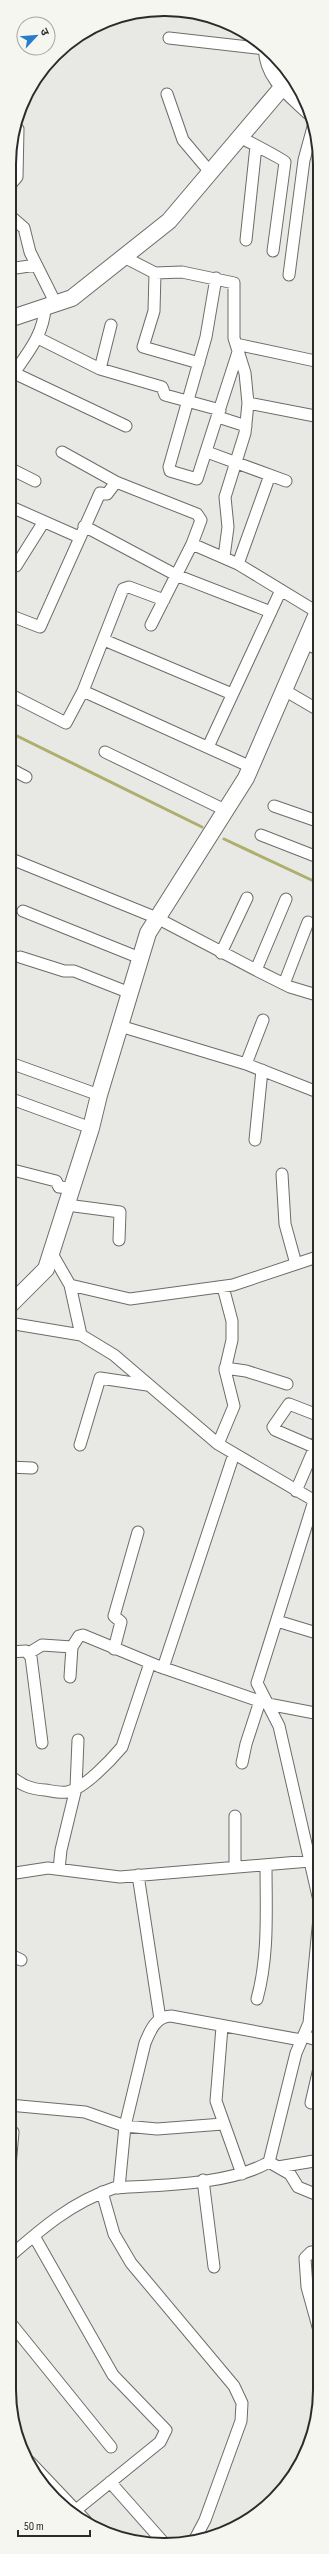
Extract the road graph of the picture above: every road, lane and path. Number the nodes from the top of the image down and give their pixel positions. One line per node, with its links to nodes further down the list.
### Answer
1 (169, 38): 2 (street)
2 (256, 48)
3 (267, 57): 4 (street)
4 (286, 82): 5 (street); 7 (street)
5 (294, 92)
6 (167, 94): 11 (street)
7 (240, 137): 10 (street); 11 (street)
8 (310, 137): 20 (street)
9 (18, 142): 12 (street)
10 (256, 146): 14 (street); 15 (street)
11 (210, 172): 16 (street)
12 (16, 178)
13 (16, 221): 17 (street)
14 (246, 240)
15 (273, 250)
16 (124, 257): 19 (street); 22 (street)
17 (36, 265): 18 (street); 22 (street)
18 (16, 268)
19 (155, 273): 21 (street); 28 (street)
20 (289, 275)
21 (216, 278): 26 (street); 28 (street)
22 (50, 305): 23 (street); 25 (street)
23 (16, 317)
24 (111, 325): 29 (street)
25 (38, 338): 29 (street); 30 (street)
26 (237, 348): 27 (street); 33 (street); 34 (street)
27 (313, 361)
28 (199, 363): 32 (street)
29 (100, 369): 32 (street)
30 (16, 370)
31 (16, 378): 36 (street)
32 (189, 401): 34 (street); 39 (street)
33 (248, 403): 35 (street); 37 (street)
34 (219, 414): 37 (street); 39 (street)
35 (313, 416)
36 (126, 426)
37 (246, 426): 40 (street)
38 (62, 452): 45 (street)
39 (207, 452): 40 (street)
40 (236, 462): 42 (street); 51 (street)
41 (16, 472): 43 (street)
42 (270, 475): 44 (street); 52 (street)
43 (35, 481)
44 (286, 481)
45 (116, 482): 48 (street); 50 (street)
46 (16, 512): 47 (street)
47 (43, 523): 49 (street); 53 (street)
48 (84, 526): 49 (street); 54 (street)
49 (79, 537): 59 (street)
50 (192, 544): 51 (street); 54 (street)
51 (224, 557): 52 (street)
52 (238, 564): 55 (street)
53 (16, 566)
54 (176, 575): 56 (street); 58 (street)
55 (281, 590): 57 (street); 58 (street)
56 (164, 600): 61 (street); 62 (street)
57 (313, 607)
58 (271, 612): 67 (street)
59 (16, 618)
60 (313, 623): 63 (street)
61 (151, 625)
62 (104, 640): 66 (street); 67 (street)
63 (304, 643): 64 (street); 65 (street)
64 (313, 647)
65 (284, 690): 69 (street); 72 (street)
66 (83, 691): 68 (street); 70 (street)
67 (232, 694): 70 (street)
68 (16, 698)
69 (313, 707)
70 (208, 747): 72 (street)
71 (105, 752): 76 (street)
72 (251, 767): 76 (street)
73 (16, 772): 74 (street)
74 (26, 777)
75 (274, 806): 77 (street)
76 (225, 810): 84 (street)
77 (313, 820)
78 (261, 835): 79 (street)
79 (313, 855)
80 (16, 861): 84 (street)
81 (247, 898): 86 (street)
82 (286, 899): 89 (street)
83 (23, 911): 88 (street)
84 (157, 918): 86 (street); 88 (street)
85 (308, 922): 90 (street)
86 (221, 953): 89 (street)
87 (20, 957): 91 (street)
88 (140, 958): 91 (street)
89 (256, 970): 90 (street)
90 (284, 984): 92 (street)
91 (130, 993): 94 (street)
92 (313, 994)
93 (263, 1020): 95 (street)
94 (120, 1026): 95 (street); 99 (street)
95 (246, 1064): 97 (street)
96 (16, 1065): 99 (street)
97 (262, 1070): 98 (street); 102 (street)
98 (313, 1090)
99 (99, 1095): 101 (street)
100 (16, 1101): 101 (street)
101 (91, 1128): 105 (street)
102 (255, 1140)
103 (16, 1171): 105 (street)
104 (282, 1174): 110 (street)
105 (72, 1188): 106 (street)
106 (67, 1205): 107 (street); 108 (street)
107 (119, 1240)
108 (51, 1252): 111 (street); 113 (street)
109 (313, 1258): 110 (street)
110 (296, 1264): 112 (street)
111 (70, 1285): 112 (street); 115 (street)
112 (223, 1286): 116 (street)
113 (16, 1299)
114 (16, 1323): 115 (street)
115 (81, 1334): 118 (street)
116 (225, 1368): 117 (street); 120 (street)
117 (287, 1384)
118 (149, 1385): 120 (street); 121 (street)
119 (313, 1413): 122 (street)
120 (218, 1444): 124 (street)
121 (80, 1445)
122 (313, 1447)
123 (313, 1449): 127 (street)
124 (234, 1454): 127 (street); 138 (street)
125 (16, 1467): 126 (street)
126 (32, 1468)
127 (296, 1491): 128 (street)
128 (313, 1501)
129 (313, 1515): 131 (street)
130 (138, 1532): 134 (street)
131 (277, 1621): 132 (street); 140 (street)
132 (313, 1632)
133 (72, 1647): 134 (street); 136 (street); 139 (street)
134 (114, 1648): 137 (street)
135 (16, 1652): 136 (street)
136 (29, 1653): 143 (street)
137 (150, 1663): 138 (street); 146 (street)
138 (163, 1668): 140 (street)
139 (70, 1677)
140 (264, 1703): 141 (street); 144 (street); 148 (street)
141 (313, 1713)
142 (78, 1740): 146 (street)
143 (42, 1743)
144 (242, 1763)
145 (16, 1780): 146 (street)
146 (76, 1788): 152 (street)
147 (235, 1816): 151 (street)
148 (313, 1855)
149 (313, 1863): 150 (street)
150 (266, 1865): 151 (street); 158 (street)
151 (235, 1867): 154 (street)
152 (59, 1869): 153 (street); 154 (street)
153 (16, 1873)
154 (138, 1875): 159 (street)
155 (16, 1958): 156 (street)
156 (21, 1960)
157 (313, 1981): 161 (street)
158 (257, 1999)
159 (160, 2019): 160 (street); 167 (street)
160 (222, 2027): 161 (street); 166 (street)
161 (303, 2038): 162 (street); 169 (street)
162 (313, 2040)
163 (313, 2094): 164 (street)
164 (311, 2103)
165 (16, 2106): 167 (street)
166 (223, 2124): 167 (street); 170 (street)
167 (125, 2126): 172 (street)
168 (313, 2161): 169 (street)
169 (274, 2164): 170 (street); 174 (street)
170 (242, 2174): 171 (street)
171 (203, 2180): 172 (street); 178 (street)
172 (118, 2188): 173 (street)
173 (102, 2192): 175 (street); 186 (street)
174 (313, 2193)
175 (34, 2236): 176 (street); 183 (street)
176 (16, 2251)
177 (313, 2253): 179 (street)
178 (214, 2267)
179 (313, 2309)
180 (16, 2330): 181 (street)
181 (111, 2447)
182 (46, 2479): 184 (street)
183 (110, 2482): 185 (street); 187 (street)
184 (69, 2503)
185 (77, 2509)
186 (198, 2534)
187 (160, 2538)

